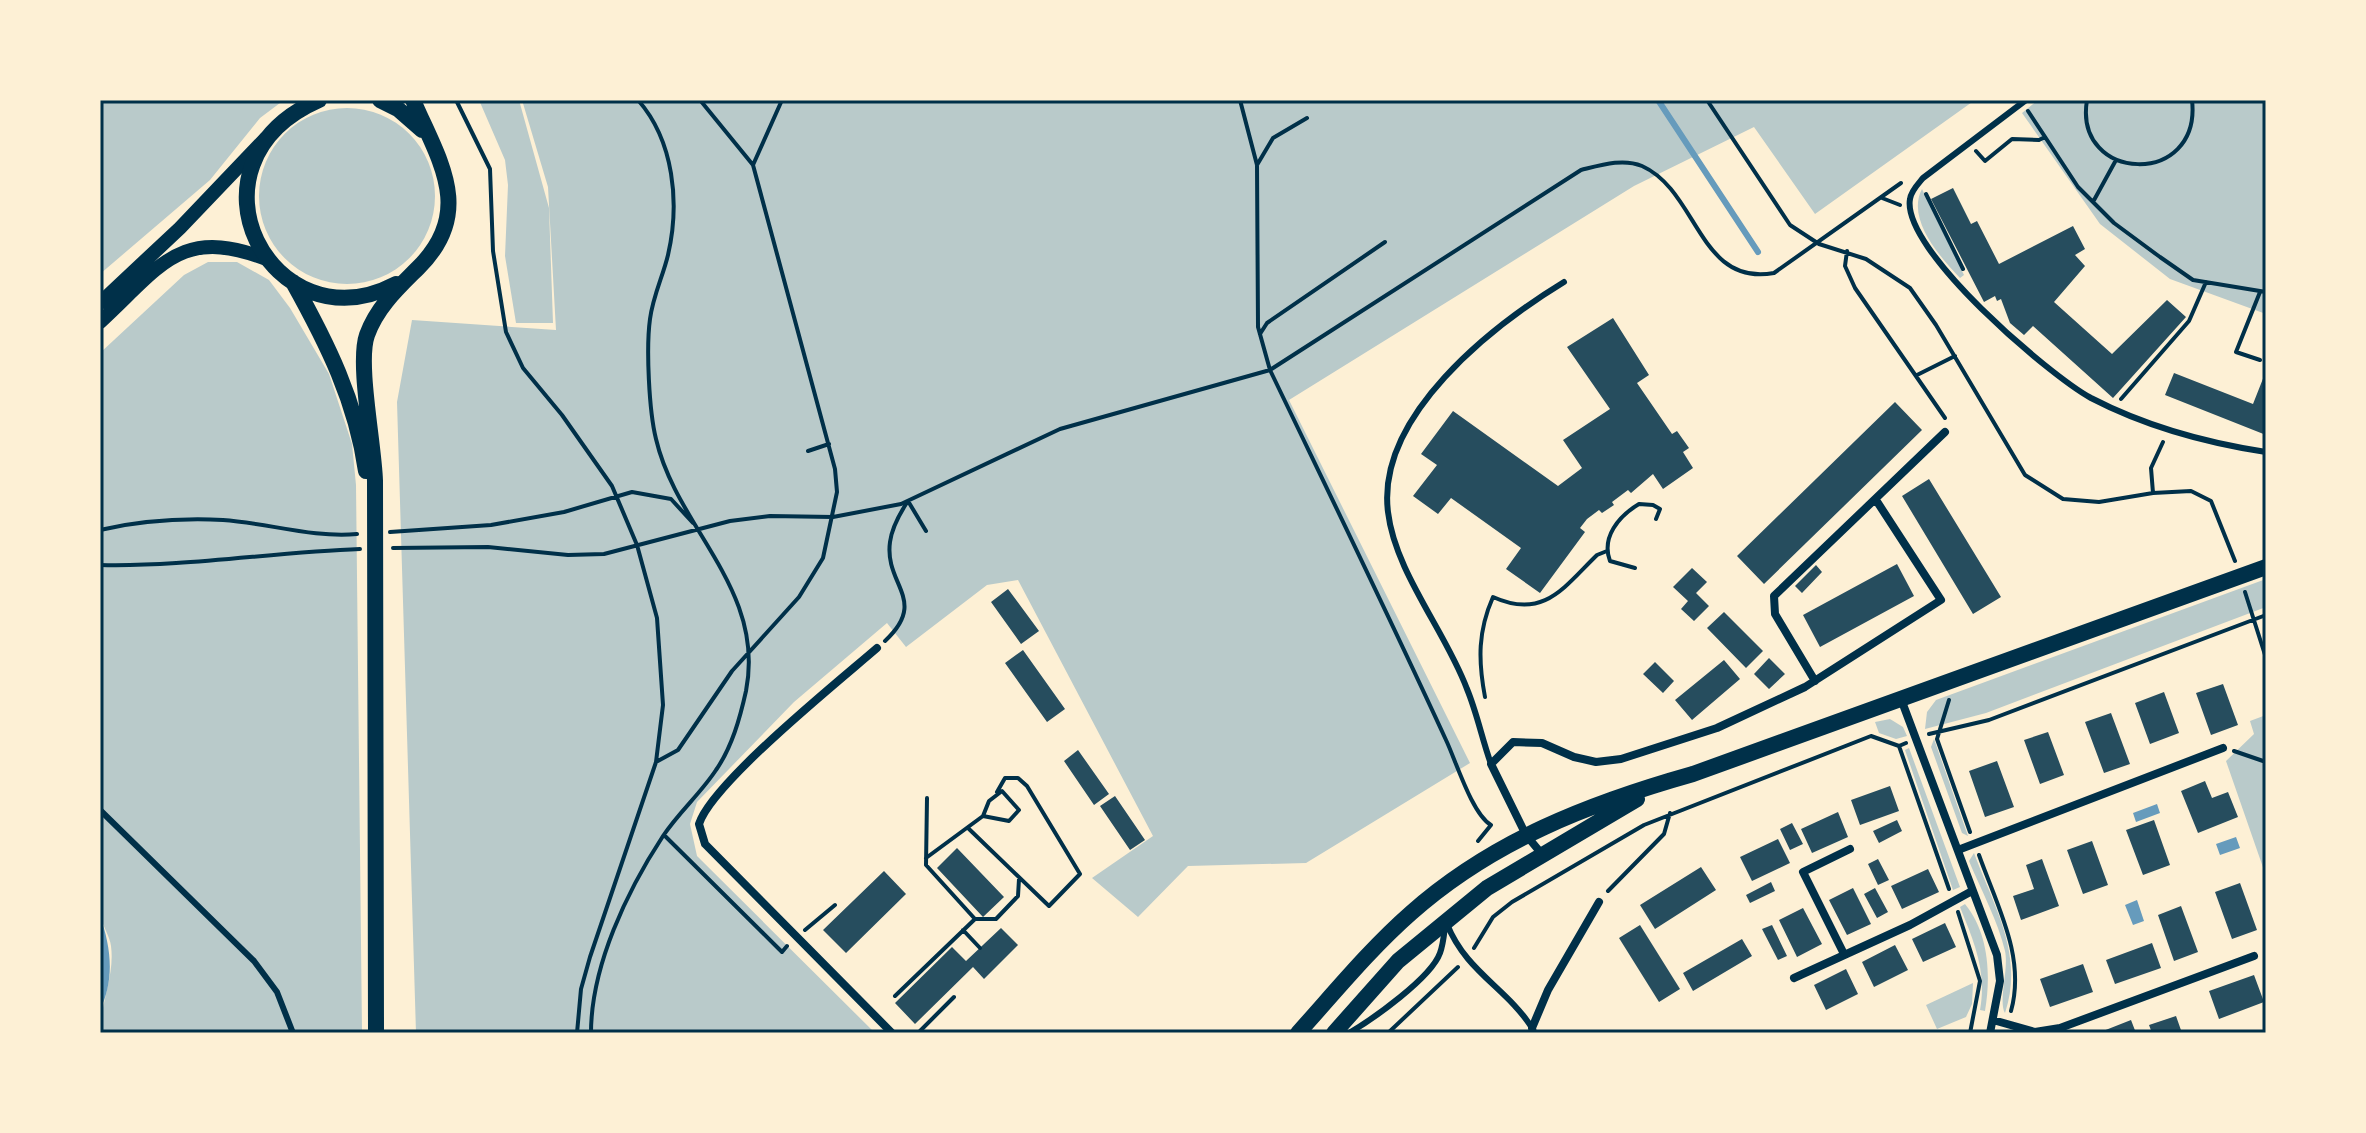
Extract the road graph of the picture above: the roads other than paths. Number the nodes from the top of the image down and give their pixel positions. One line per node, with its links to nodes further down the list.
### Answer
1 (319, 100): 6 (main road)
2 (380, 100): 5 (main road)
3 (413, 100): 5 (main road)
4 (2024, 102): 14 (lane)
5 (429, 137): 9 (main road)
6 (266, 138): 7 (main road); 11 (street)
7 (269, 260): 8 (main road); 12 (street)
8 (291, 280): 9 (main road); 16 (main road)
9 (405, 280): 16 (main road)
10 (1564, 282): 22 (lane)
11 (100, 303)
12 (100, 322)
13 (1945, 432): 15 (street)
14 (2266, 452)
15 (1876, 500): 19 (street); 19 (street)
16 (376, 525): 38 (main road)
17 (2266, 567): 20 (main road)
18 (877, 648): 39 (street)
19 (1815, 681): 22 (street)
20 (1901, 699): 23 (main road); 27 (street)
21 (2223, 748): 27 (street)
22 (1491, 764): 25 (street)
23 (1693, 774): 25 (main road); 28 (main road)
24 (100, 810): 37 (lane)
25 (1526, 835): 28 (street); 40 (main road)
26 (1850, 849): 32 (street)
27 (1958, 850): 29 (street)
28 (1541, 853): 31 (main road)
29 (1972, 891): 32 (street); 35 (street)
30 (1599, 902): 36 (street)
31 (1446, 921): 36 (lane); 41 (main road); 42 (lane)
32 (1844, 954): 34 (street)
33 (2254, 956): 35 (street)
34 (1794, 978)
35 (1993, 1020): 43 (street)
36 (1533, 1030)
37 (293, 1033)
38 (376, 1033)
39 (892, 1033)
40 (1298, 1033)
41 (1334, 1033)
42 (1349, 1033)
43 (1990, 1033)

